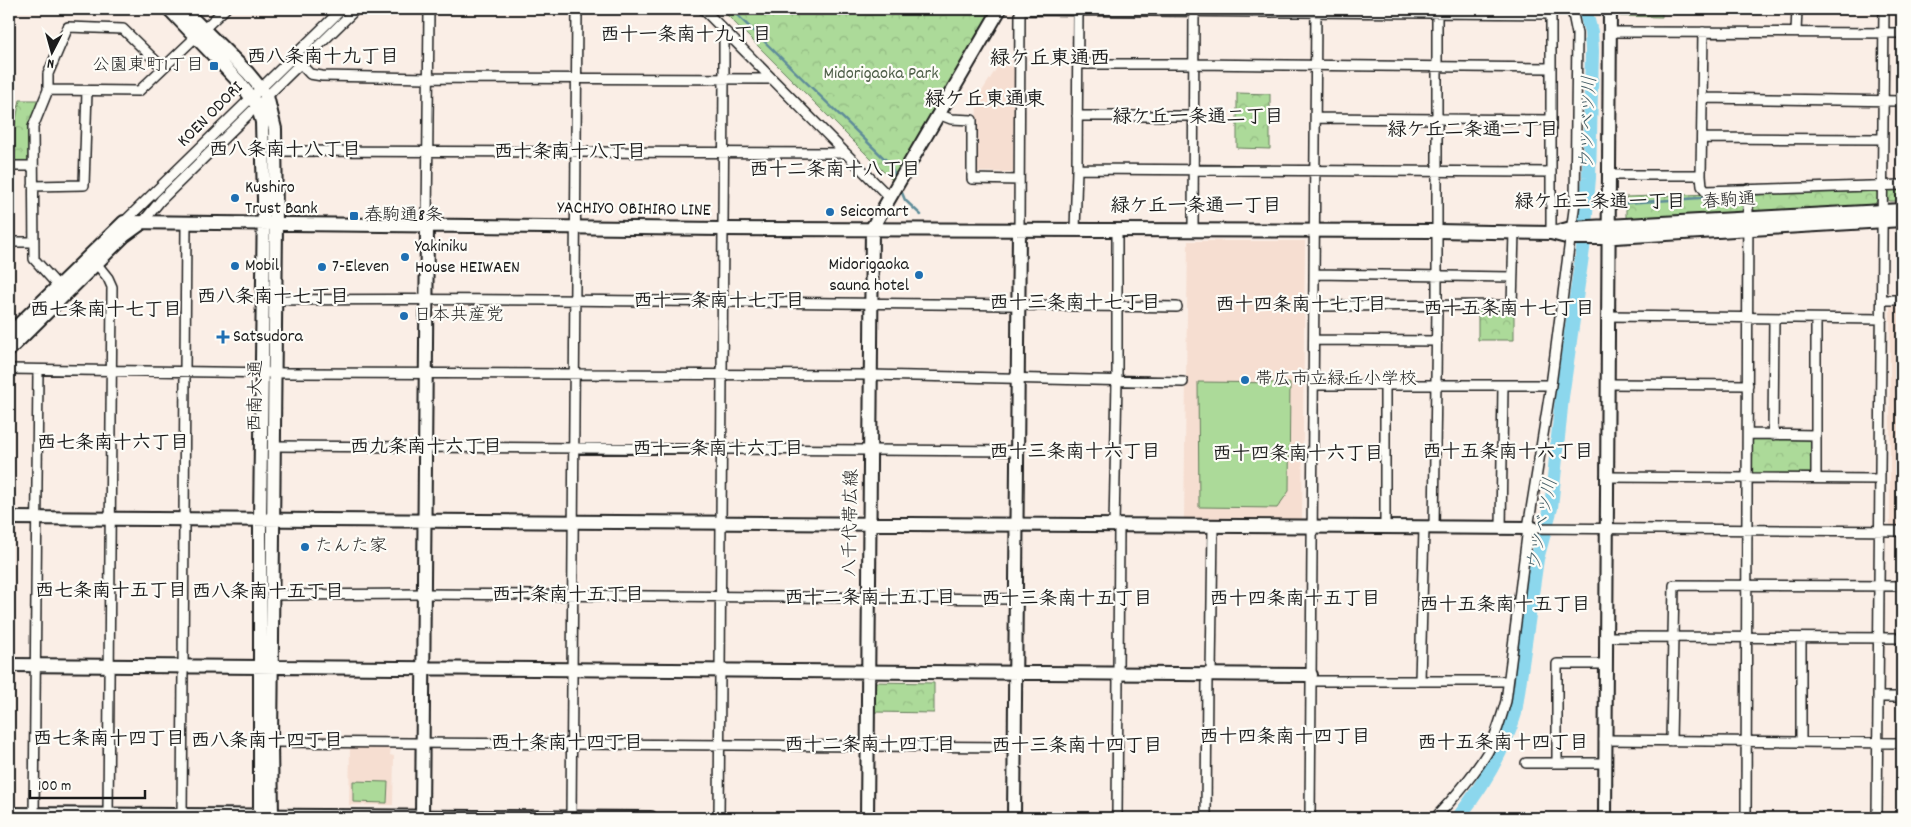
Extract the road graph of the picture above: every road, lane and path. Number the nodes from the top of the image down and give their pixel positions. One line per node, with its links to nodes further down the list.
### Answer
1 (169, 9): 24 (street, 西南大通)
2 (183, 9): 24 (street, 西南大通)
3 (225, 9): 24 (street)
4 (342, 9): 27 (street, KOEN ODORI)
5 (356, 9): 27 (street, KOEN ODORI)
6 (428, 9): 34 (street)
7 (577, 9): 35 (street)
8 (703, 9): 20 (street)
9 (1000, 9): 45 (street)
10 (1020, 9): 15 (street); 67 (street)
11 (1572, 9): 93 (street)
12 (1610, 9): 21 (street)
13 (1797, 9): 23 (street)
14 (1884, 9): 25 (street)
15 (1078, 10): 16 (street); 28 (street)
16 (1194, 10): 17 (street); 29 (street)
17 (1316, 10): 18 (street); 30 (street)
18 (1437, 11): 19 (street); 31 (street)
19 (1551, 11): 33 (street)
20 (726, 32): 36 (street); 37 (street)
21 (1610, 32): 22 (street); 65 (street)
22 (1703, 32): 23 (street); 41 (street)
23 (1796, 32): 25 (street)
24 (199, 33): 32 (street); 40 (street, 西南大通); 42 (street, 西南大通)
25 (1884, 33): 26 (street); 43 (street)
26 (1902, 33)
27 (297, 60): 34 (street); 40 (street, KOEN ODORI)
28 (1078, 64): 29 (street); 46 (street)
29 (1194, 64): 30 (street); 47 (street)
30 (1317, 65): 31 (street); 48 (street)
31 (1437, 66): 33 (street); 49 (street)
32 (163, 68): 38 (street); 39 (street)
33 (1551, 68): 50 (street)
34 (428, 78): 35 (street); 53 (street)
35 (576, 78): 36 (street); 55 (street)
36 (724, 79): 37 (street); 56 (street)
37 (771, 79): 57 (street)
38 (48, 90): 39 (street); 59 (street)
39 (87, 91): 70 (street)
40 (264, 92): 42 (street, KOEN ODORI); 54 (street, 西南大通)
41 (1702, 98): 43 (street); 51 (street)
42 (254, 101): 76 (street, KOEN ODORI); 77 (street, KOEN ODORI); 79 (street, 西南大通)
43 (1883, 101): 44 (street); 52 (street)
44 (1902, 101)
45 (938, 114): 67 (street); 72 (street)
46 (1077, 116): 47 (street); 60 (street)
47 (1193, 116): 61 (street)
48 (1316, 118): 49 (street); 62 (street)
49 (1436, 118): 50 (street); 63 (street)
50 (1550, 120): 64 (street)
51 (1702, 138): 52 (street); 66 (street)
52 (1882, 139): 68 (street)
53 (427, 150): 54 (street); 55 (street); 81 (street)
54 (276, 151): 79 (street, 西南大通)
55 (574, 153): 56 (street); 82 (street)
56 (724, 153): 57 (street); 83 (street)
57 (845, 153): 72 (street)
58 (9, 166): 59 (street)
59 (32, 166): 70 (street)
60 (1077, 170): 61 (street); 86 (street)
61 (1193, 171): 62 (street); 88 (street)
62 (1315, 171): 63 (street); 89 (street)
63 (1436, 172): 64 (street); 90 (street)
64 (1550, 172): 92 (street)
65 (1608, 175): 66 (street); 94 (street)
66 (1701, 175): 71 (street)
67 (1018, 180): 85 (street)
68 (1882, 185): 69 (street); 71 (street); 74 (street)
69 (1902, 185)
70 (33, 186): 96 (street)
71 (1748, 190): 80 (street)
72 (890, 198): 84 (street)
73 (1902, 210): 74 (street, 春駒通)
74 (1882, 215): 75 (street, 春駒通); 80 (street, 春駒通); 105 (street)
75 (1902, 220)
76 (124, 222): 77 (street, YACHIYO OBIHIRO LINE); 101 (street)
77 (142, 223): 78 (street, YACHIYO OBIHIRO LINE); 97 (street)
78 (186, 223): 79 (street, YACHIYO OBIHIRO LINE); 126 (street)
79 (270, 223): 81 (street, YACHIYO OBIHIRO LINE); 103 (street, 西南大通); 127 (street, 西南大通)
80 (1748, 224): 94 (street, 春駒通); 115 (street)
81 (427, 225): 82 (street, YACHIYO OBIHIRO LINE); 102 (street)
82 (574, 226): 83 (street, YACHIYO OBIHIRO LINE); 104 (street)
83 (722, 228): 84 (street, YACHIYO OBIHIRO LINE); 107 (street)
84 (872, 228): 85 (street, YACHIYO OBIHIRO LINE); 108 (street, 八千代帯広線)
85 (1019, 229): 86 (street, YACHIYO OBIHIRO LINE); 109 (street)
86 (1075, 230): 87 (street, YACHIYO OBIHIRO LINE)
87 (1117, 230): 88 (street, YACHIYO OBIHIRO LINE); 110 (street)
88 (1193, 230): 89 (street, 春駒通)
89 (1315, 231): 90 (street, 春駒通); 98 (street)
90 (1436, 231): 91 (street, 春駒通); 99 (street)
91 (1514, 232): 92 (street, 春駒通); 100 (street)
92 (1550, 233): 93 (street, 春駒通)
93 (1574, 233): 94 (street, 春駒通); 141 (street)
94 (1603, 233): 114 (street)
95 (9, 242): 96 (street)
96 (33, 242): 101 (street)
97 (96, 263): 101 (street); 125 (street)
98 (1314, 274): 99 (street); 111 (street)
99 (1437, 275): 100 (street); 112 (street)
100 (1512, 277): 112 (street)
101 (62, 289): 119 (street); 122 (street)
102 (426, 299): 103 (street); 104 (street); 129 (street)
103 (274, 300): 128 (street, 西南大通)
104 (574, 300): 107 (street); 130 (street)
105 (1882, 300): 106 (street); 118 (street)
106 (1902, 300)
107 (722, 301): 108 (street); 131 (street)
108 (870, 302): 109 (street); 132 (street, 八千代帯広線)
109 (1018, 304): 110 (street); 133 (street)
110 (1117, 306): 113 (street); 134 (street)
111 (1314, 306): 112 (street); 120 (street)
112 (1437, 306): 121 (street)
113 (1177, 307)
114 (1607, 316): 115 (street); 136 (street)
115 (1748, 318): 116 (street); 142 (street)
116 (1774, 318): 117 (street); 144 (street)
117 (1816, 319): 118 (street); 145 (street)
118 (1882, 319): 155 (street)
119 (9, 334)
120 (1314, 340): 121 (street); 137 (street)
121 (1437, 341): 139 (street)
122 (9, 350)
123 (9, 369): 124 (street)
124 (38, 370): 125 (street); 157 (street)
125 (111, 370): 126 (street); 158 (street)
126 (186, 371): 127 (street); 159 (street)
127 (262, 373): 128 (street); 160 (street, 西南大通)
128 (275, 373): 129 (street); 146 (street, 西南大通)
129 (426, 374): 130 (street); 147 (street)
130 (574, 374): 131 (street); 148 (street)
131 (721, 375): 132 (street); 149 (street)
132 (870, 375): 133 (street); 150 (street, 八千代帯広線)
133 (1018, 377): 134 (street); 151 (street)
134 (1117, 380): 135 (street); 167 (street)
135 (1183, 382)
136 (1607, 384): 142 (street); 152 (street)
137 (1314, 385): 138 (street); 169 (street)
138 (1385, 385): 139 (street); 170 (street)
139 (1436, 385): 140 (street); 171 (street)
140 (1503, 385): 141 (street); 172 (street)
141 (1551, 385): 173 (street)
142 (1748, 385): 143 (street)
143 (1748, 434): 144 (street); 153 (street)
144 (1773, 434): 145 (street)
145 (1816, 436): 154 (street)
146 (274, 446): 147 (street); 161 (street, 西南大通)
147 (426, 448): 148 (street); 162 (street)
148 (574, 448): 149 (street); 163 (street)
149 (721, 449): 150 (street); 164 (street)
150 (870, 449): 151 (street); 165 (street, 八千代帯広線)
151 (1018, 451): 166 (street)
152 (1606, 477): 153 (street); 174 (street)
153 (1748, 477): 154 (street); 175 (street)
154 (1816, 478): 155 (street)
155 (1880, 479): 176 (street)
156 (9, 518): 157 (street)
157 (37, 518): 158 (street); 195 (street)
158 (110, 519): 159 (street); 196 (street)
159 (184, 519): 160 (street); 197 (street)
160 (260, 520): 161 (street); 198 (street, 西南大通)
161 (274, 520): 162 (street); 182 (street, 西南大通)
162 (425, 522): 163 (street); 181 (street)
163 (572, 522): 164 (street); 183 (street)
164 (721, 522): 165 (street); 184 (street)
165 (869, 523): 166 (street); 185 (street, 八千代帯広線)
166 (1016, 525): 167 (street); 186 (street)
167 (1116, 526): 168 (street); 204 (street)
168 (1213, 527): 169 (street); 205 (street)
169 (1312, 527): 170 (street); 206 (street)
170 (1384, 528): 171 (street)
171 (1429, 528): 172 (street); 207 (street)
172 (1501, 528): 173 (street)
173 (1531, 528): 174 (street); 208 (street)
174 (1606, 529): 175 (street); 187 (street)
175 (1747, 529): 176 (street); 178 (street)
176 (1880, 531): 177 (street); 179 (street)
177 (1902, 531)
178 (1746, 585): 179 (street); 188 (street); 189 (street)
179 (1880, 586): 180 (street); 191 (street)
180 (1902, 586)
181 (425, 594): 182 (street); 183 (street); 199 (street)
182 (273, 595): 198 (street, 西南大通)
183 (572, 596): 184 (street); 200 (street)
184 (720, 597): 185 (street); 201 (street)
185 (869, 598): 186 (street); 202 (street, 八千代帯広線)
186 (1016, 599): 203 (street)
187 (1605, 637): 188 (street); 193 (street)
188 (1673, 637): 189 (street); 212 (street)
189 (1747, 637): 190 (street); 214 (street)
190 (1801, 638): 191 (street); 215 (street)
191 (1880, 638): 192 (street); 209 (street)
192 (1902, 638)
193 (1605, 664): 211 (street); 224 (street)
194 (9, 665): 195 (street)
195 (36, 666): 196 (street); 227 (street)
196 (109, 666): 197 (street); 228 (street)
197 (183, 667): 198 (street); 229 (street)
198 (267, 667): 199 (street); 213 (street, 西南大通); 230 (street, 西南大通)
199 (424, 669): 200 (street); 216 (street)
200 (572, 670): 201 (street); 219 (street)
201 (720, 671): 202 (street); 220 (street)
202 (867, 672): 203 (street); 221 (street, 八千代帯広線)
203 (1016, 674): 204 (street); 222 (street)
204 (1117, 674): 205 (street); 237 (street)
205 (1209, 674): 206 (street); 238 (street)
206 (1311, 678): 207 (street); 239 (street)
207 (1420, 681): 208 (street)
208 (1508, 681): 240 (street)
209 (1879, 697): 210 (street); 217 (street)
210 (1902, 697)
211 (1604, 740): 212 (street); 225 (street)
212 (1671, 741): 214 (street)
213 (271, 742): 216 (street); 230 (street, 西南大通)
214 (1745, 742): 215 (street); 242 (street)
215 (1801, 742): 217 (street)
216 (423, 743): 219 (street); 231 (street)
217 (1879, 743): 218 (street); 243 (street)
218 (1902, 743)
219 (571, 744): 220 (street); 232 (street)
220 (719, 745): 221 (street); 234 (street)
221 (867, 745): 222 (street); 235 (street, 八千代帯広線)
222 (1015, 747): 236 (street)
223 (1526, 763): 224 (street)
224 (1557, 763): 225 (street)
225 (1604, 763): 241 (street)
226 (9, 814): 227 (street)
227 (34, 816): 228 (street)
228 (108, 816): 229 (street)
229 (182, 817): 230 (street)
230 (266, 817): 231 (street)
231 (422, 817): 232 (street)
232 (571, 818): 233 (street)
233 (651, 818)
234 (719, 818)
235 (867, 818)
236 (1014, 818)
237 (1117, 818)
238 (1206, 818)
239 (1310, 818)
240 (1436, 818)
241 (1604, 818)
242 (1746, 818)
243 (1878, 818)

